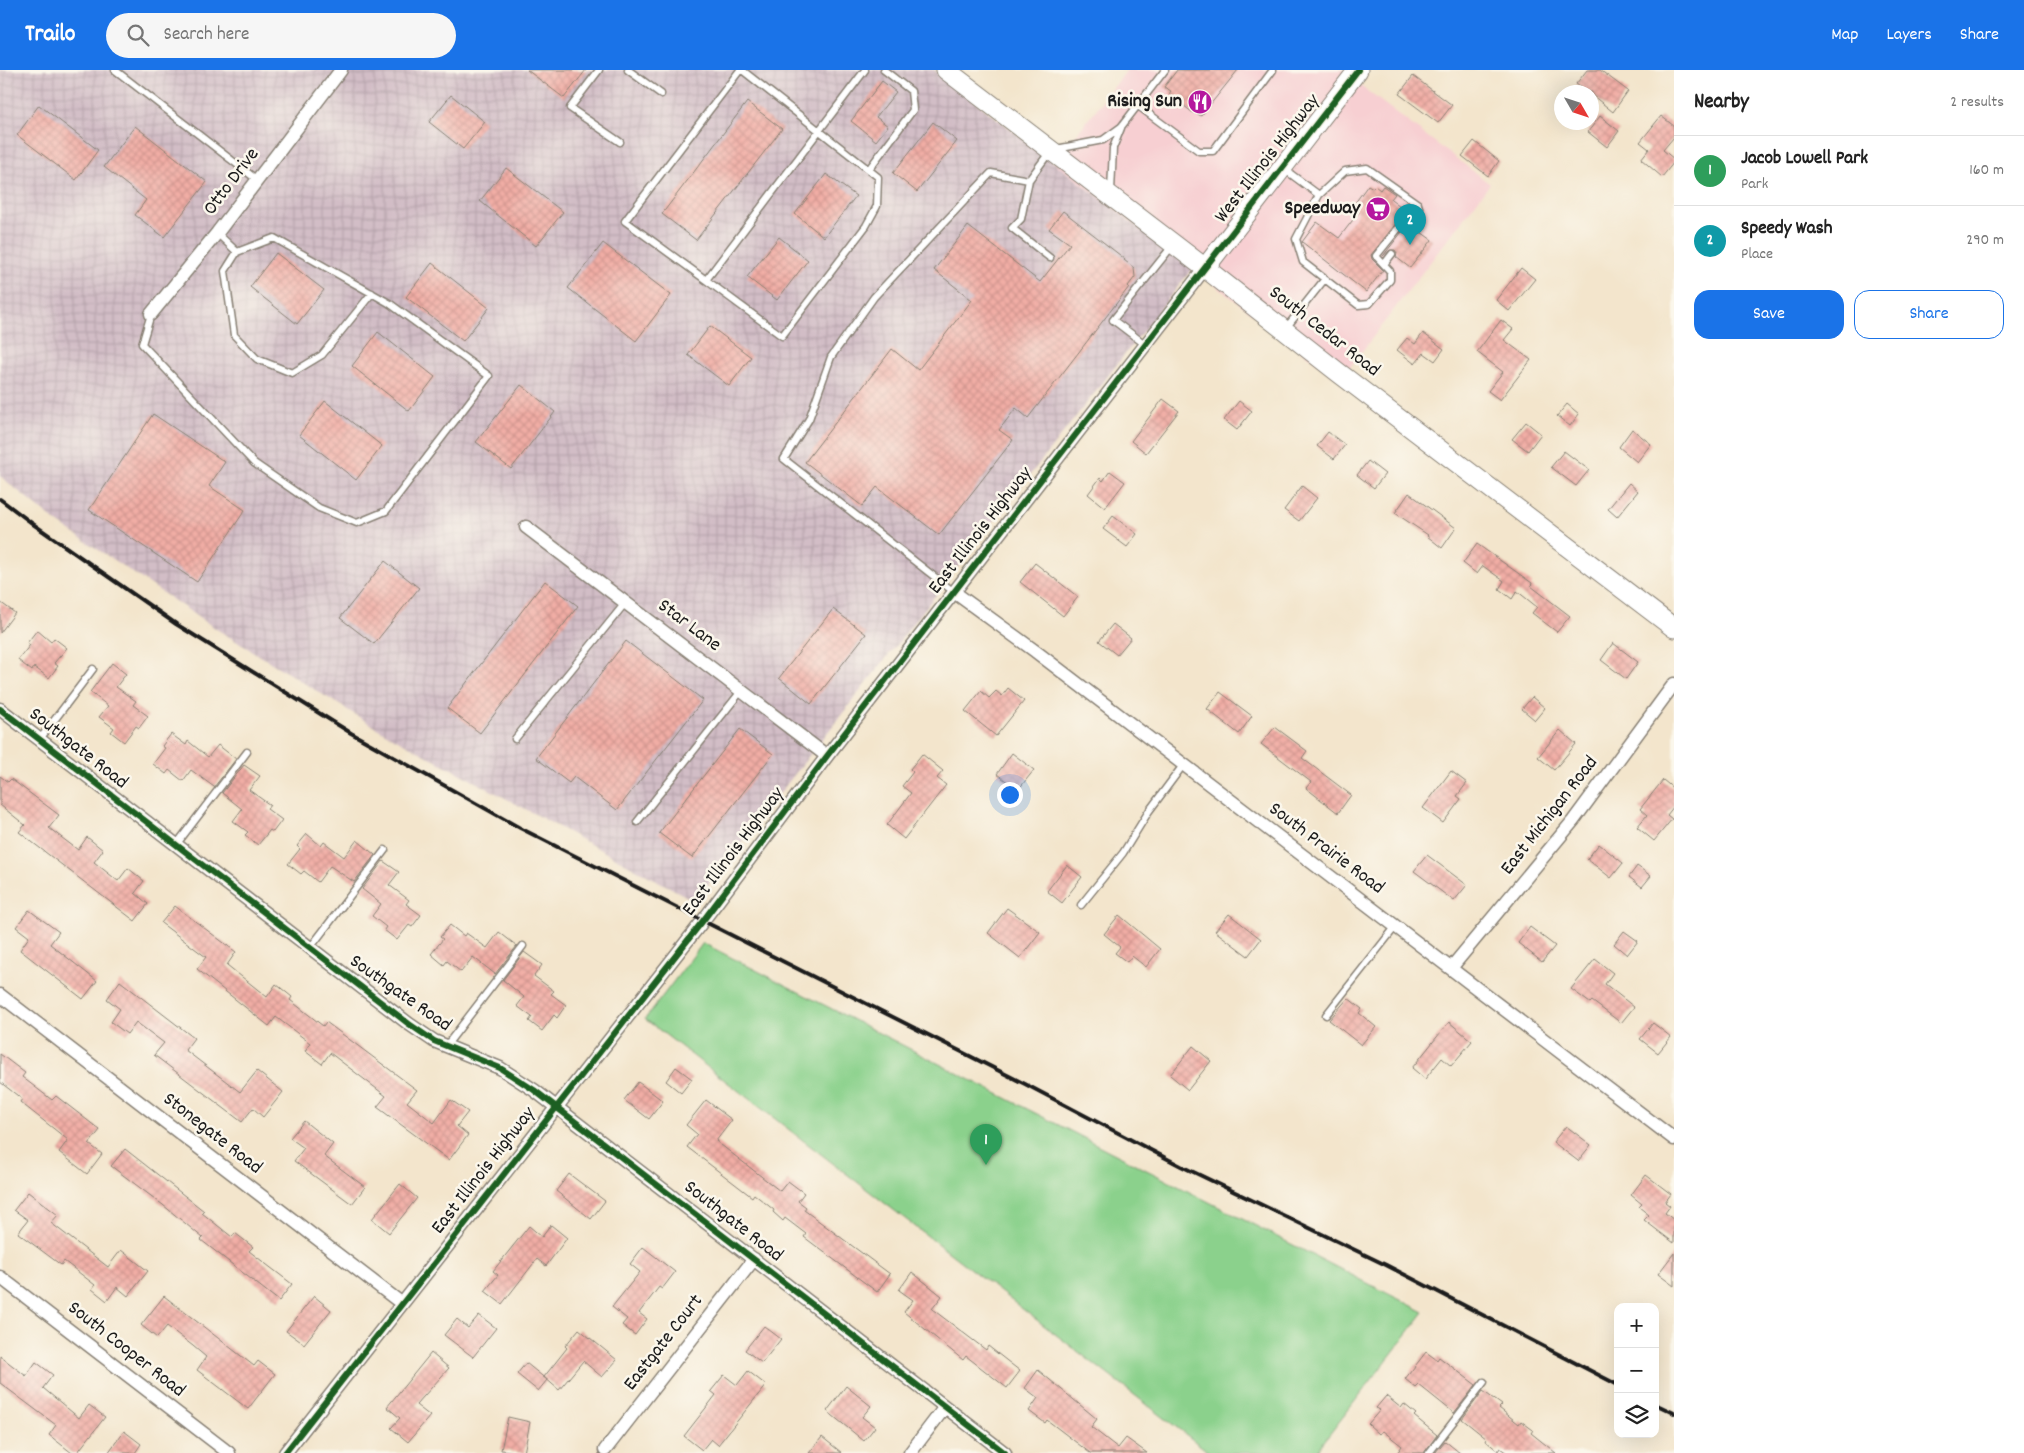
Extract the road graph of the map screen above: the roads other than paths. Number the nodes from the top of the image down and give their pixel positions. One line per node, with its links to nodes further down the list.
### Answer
1 (115, 70): 20 (lane)
2 (341, 70): 20 (street, Otto Drive)
3 (599, 70): 16 (lane)
4 (628, 70): 12 (lane)
5 (741, 70): 15 (lane); 33 (lane)
6 (864, 70): 15 (lane)
7 (884, 70): 19 (lane)
8 (946, 70): 17 (main road, South Cedar Road)
9 (1165, 70): 13 (lane)
10 (1273, 70): 13 (lane)
11 (1353, 72): 18 (main road, West Illinois Highway)
12 (661, 94)
13 (1137, 105): 14 (lane)
14 (1121, 127): 17 (lane); 22 (lane)
15 (819, 129): 19 (lane); 33 (lane)
16 (620, 142)
17 (1051, 150): 21 (lane); 22 (main road, South Cedar Road)
18 (1282, 168): 23 (lane); 32 (main road, West Illinois Highway)
19 (869, 169): 33 (lane)
20 (256, 179): 26 (street, Otto Drive)
21 (1029, 180): 30 (lane); 40 (lane)
22 (1111, 195): 27 (main road, South Cedar Road)
23 (1319, 195): 24 (lane); 34 (lane)
24 (1418, 204): 25 (lane); 31 (lane)
25 (1414, 227)
26 (216, 233): 28 (lane); 36 (street, Otto Drive)
27 (1174, 244): 32 (main road, South Cedar Road); 38 (lane)
28 (237, 252): 35 (lane); 35 (lane)
29 (1392, 254): 31 (lane)
30 (1050, 258)
31 (1384, 263): 34 (lane)
32 (1205, 268): 37 (main road, South Cedar Road); 38 (street, East Illinois Highway)
33 (706, 280)
34 (1324, 280): 37 (lane)
35 (372, 293): 36 (lane)
36 (151, 314)
37 (1285, 330): 42 (main road, South Cedar Road)
38 (1146, 345): 40 (street, East Illinois Highway)
39 (526, 528): 41 (street, Star Lane)
40 (954, 592): 50 (street, East Illinois Highway); 51 (street, South Prairie Road)
41 (626, 602): 45 (street, Star Lane); 47 (lane)
42 (1674, 628)
43 (94, 670): 48 (lane)
44 (1674, 684): 59 (street, East Michigan Road)
45 (742, 690): 50 (street, Star Lane); 52 (lane)
46 (0, 709): 48 (street, Southgate Road)
47 (515, 739)
48 (40, 740): 53 (street, Southgate Road)
49 (247, 752): 53 (lane)
50 (827, 756): 63 (street, East Illinois Highway)
51 (1184, 764): 55 (lane); 56 (street, South Prairie Road)
52 (637, 822)
53 (176, 846): 58 (street, Southgate Road)
54 (385, 850): 58 (lane)
55 (1081, 905)
56 (1396, 926): 59 (street, South Prairie Road); 61 (lane)
57 (523, 946): 62 (lane)
58 (310, 948): 62 (street, Southgate Road)
59 (1451, 968): 64 (street, South Prairie Road)
60 (0, 995): 67 (street, Stonegate Road)
61 (1326, 1015)
62 (446, 1046): 63 (street, Southgate Road)
63 (555, 1106): 65 (street, Southgate Road); 67 (street, East Illinois Highway)
64 (1674, 1140)
65 (754, 1258): 69 (street, Southgate Road); 70 (street, Eastgate Court)
66 (0, 1277): 71 (street, South Cooper Road)
67 (401, 1303): 72 (street, East Illinois Highway)
68 (1484, 1382): 75 (lane)
69 (945, 1407): 73 (street); 74 (street, Southgate Road)
70 (605, 1450)
71 (229, 1453)
72 (285, 1453)
73 (910, 1453)
74 (1005, 1453)
75 (1430, 1453)

